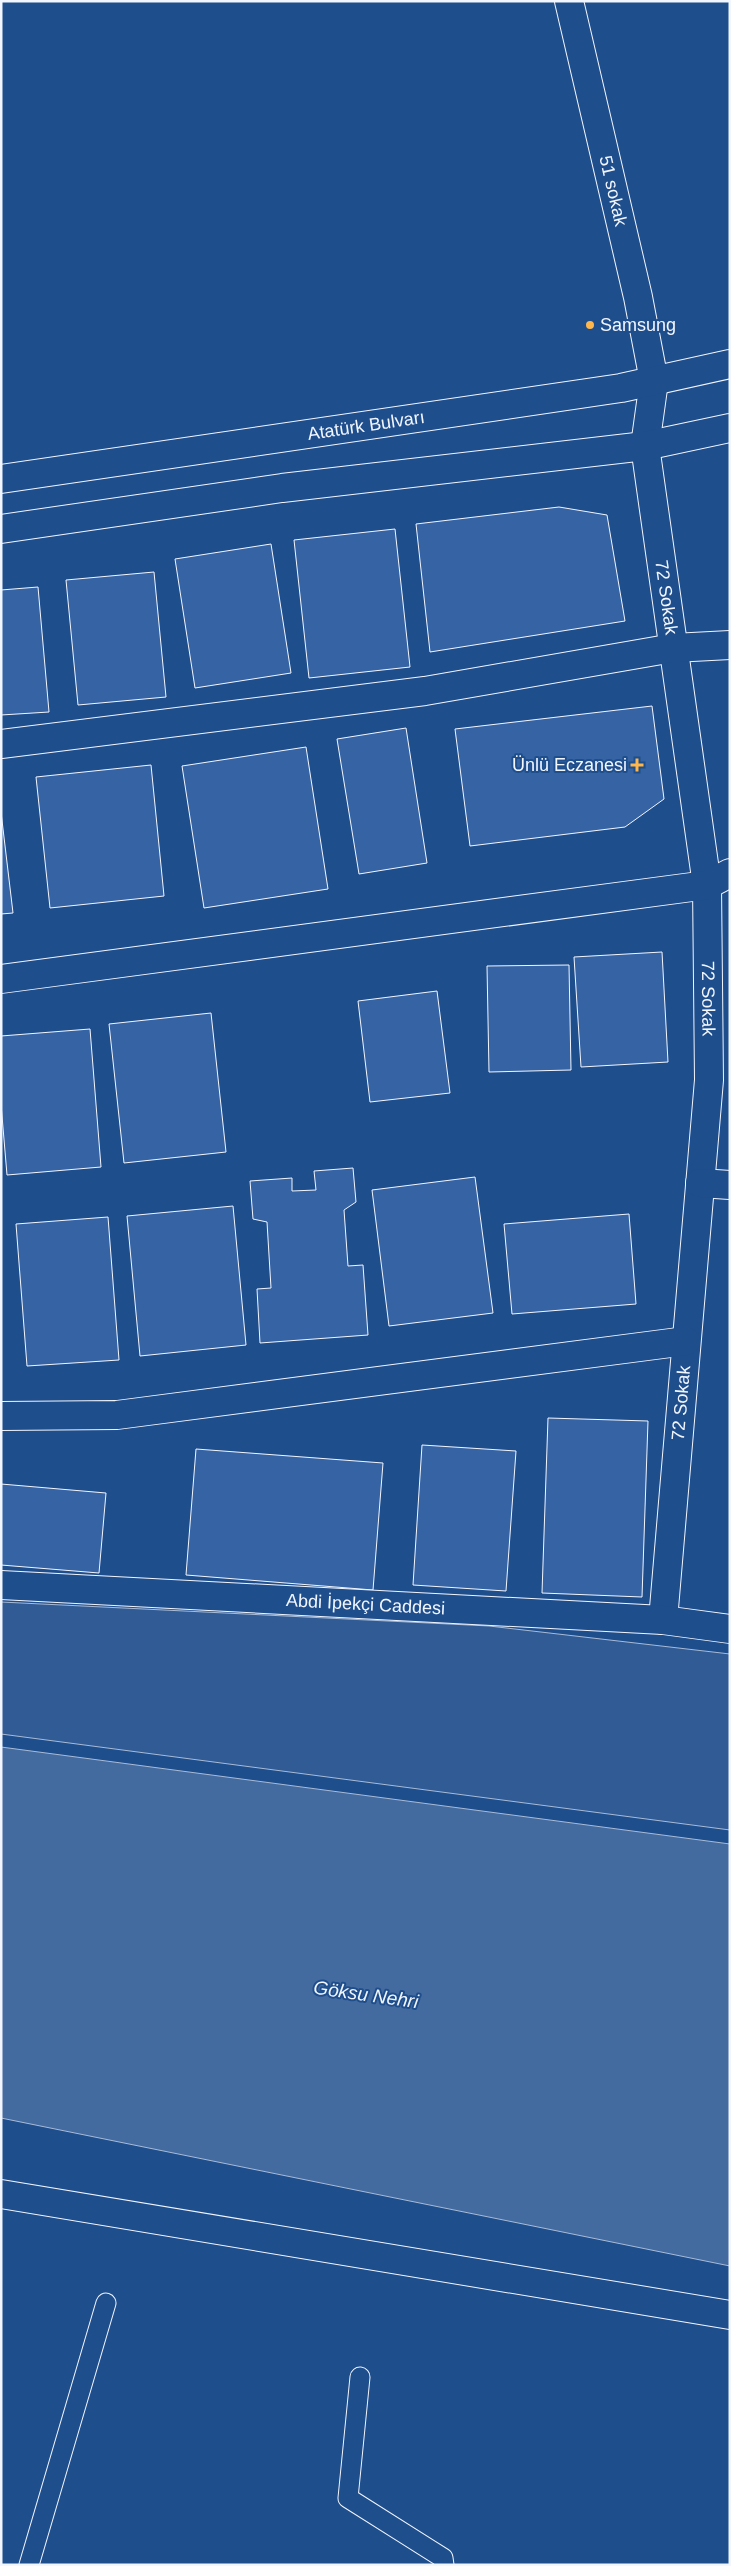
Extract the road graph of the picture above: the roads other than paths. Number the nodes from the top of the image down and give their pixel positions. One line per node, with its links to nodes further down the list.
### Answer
1 (570, 1): 3 (street, 51 sokak)
2 (730, 364): 3 (street, Atatürk Bulvarı)
3 (654, 381): 5 (street, 72 Sokak); 6 (street, Atatürk Bulvarı)
4 (730, 428): 5 (street)
5 (645, 446): 7 (street); 9 (street, 72 Sokak)
6 (1, 479)
7 (1, 529)
8 (730, 645): 9 (street)
9 (673, 648): 10 (street); 11 (street, 72 Sokak)
10 (1, 744)
11 (718, 879): 12 (street); 13 (street, 72 Sokak)
12 (1, 978)
13 (700, 1182): 14 (street); 15 (street, 72 Sokak)
14 (730, 1185)
15 (686, 1341): 16 (street); 18 (street, 72 Sokak)
16 (1, 1416)
17 (1, 1585): 18 (street, Abdi İpekçi Caddesi)
18 (663, 1620): 19 (street, Abdi İpekçi Caddesi)
19 (730, 1629)
20 (1, 2194): 22 (street)
21 (106, 2303): 24 (lane)
22 (730, 2315)
23 (360, 2377): 25 (lane)
24 (29, 2565)
25 (444, 2565)

